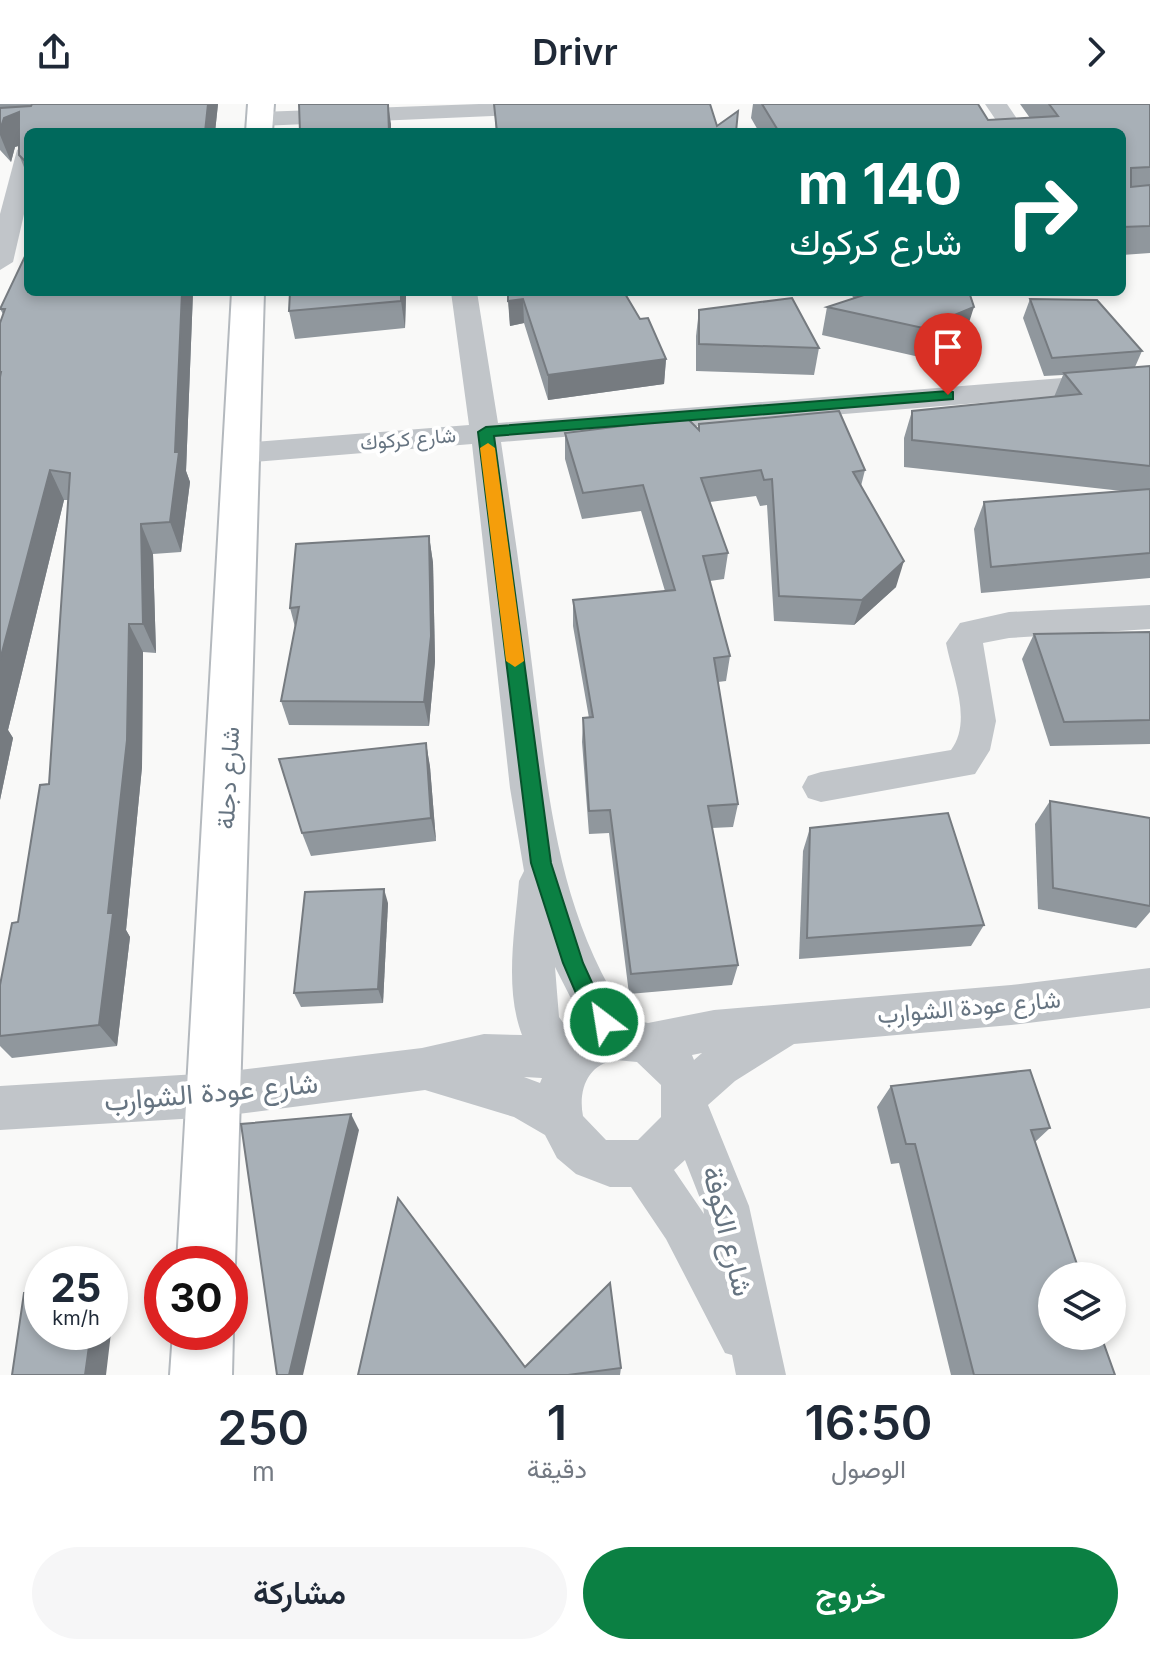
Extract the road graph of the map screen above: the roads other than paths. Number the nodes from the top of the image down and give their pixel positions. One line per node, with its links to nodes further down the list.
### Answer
1 (996, 104): 5 (street)
2 (568, 108): 3 (street)
3 (437, 116): 4 (street)
4 (260, 118)
5 (1012, 128)
6 (24, 161): 7 (street)
7 (14, 216): 8 (street)
8 (0, 262)
9 (248, 296): 13 (street, شارع دجلة)
10 (465, 296): 12 (street)
11 (1150, 380): 12 (street, شارع كركوك)
12 (486, 432): 13 (street, شارع كركوك); 16 (street)
13 (241, 453): 22 (street, شارع دجلة)
14 (1150, 617): 15 (street)
15 (821, 787)
16 (541, 863): 19 (street); 20 (street)
17 (1150, 988): 18 (street, شارع عودة الشوارب)
18 (787, 1024): 19 (street, شارع عودة الشوارب); 23 (street, شارع عودة الشوارب)
19 (632, 1041): 20 (street); 23 (street)
20 (573, 1062): 21 (street, شارع عودة الشوارب); 25 (street)
21 (422, 1069): 22 (street, شارع عودة الشوارب); 25 (street, شارع عودة الشوارب)
22 (214, 1095): 24 (street, شارع عودة الشوارب); 27 (street, شارع دجلة)
23 (686, 1100): 26 (street); 29 (street, شارع الكوفة)
24 (0, 1108)
25 (562, 1120): 26 (street)
26 (641, 1163): 29 (street, شارع الكوفة)
27 (207, 1246)
28 (202, 1350): 30 (street)
29 (759, 1368)
30 (201, 1375)

